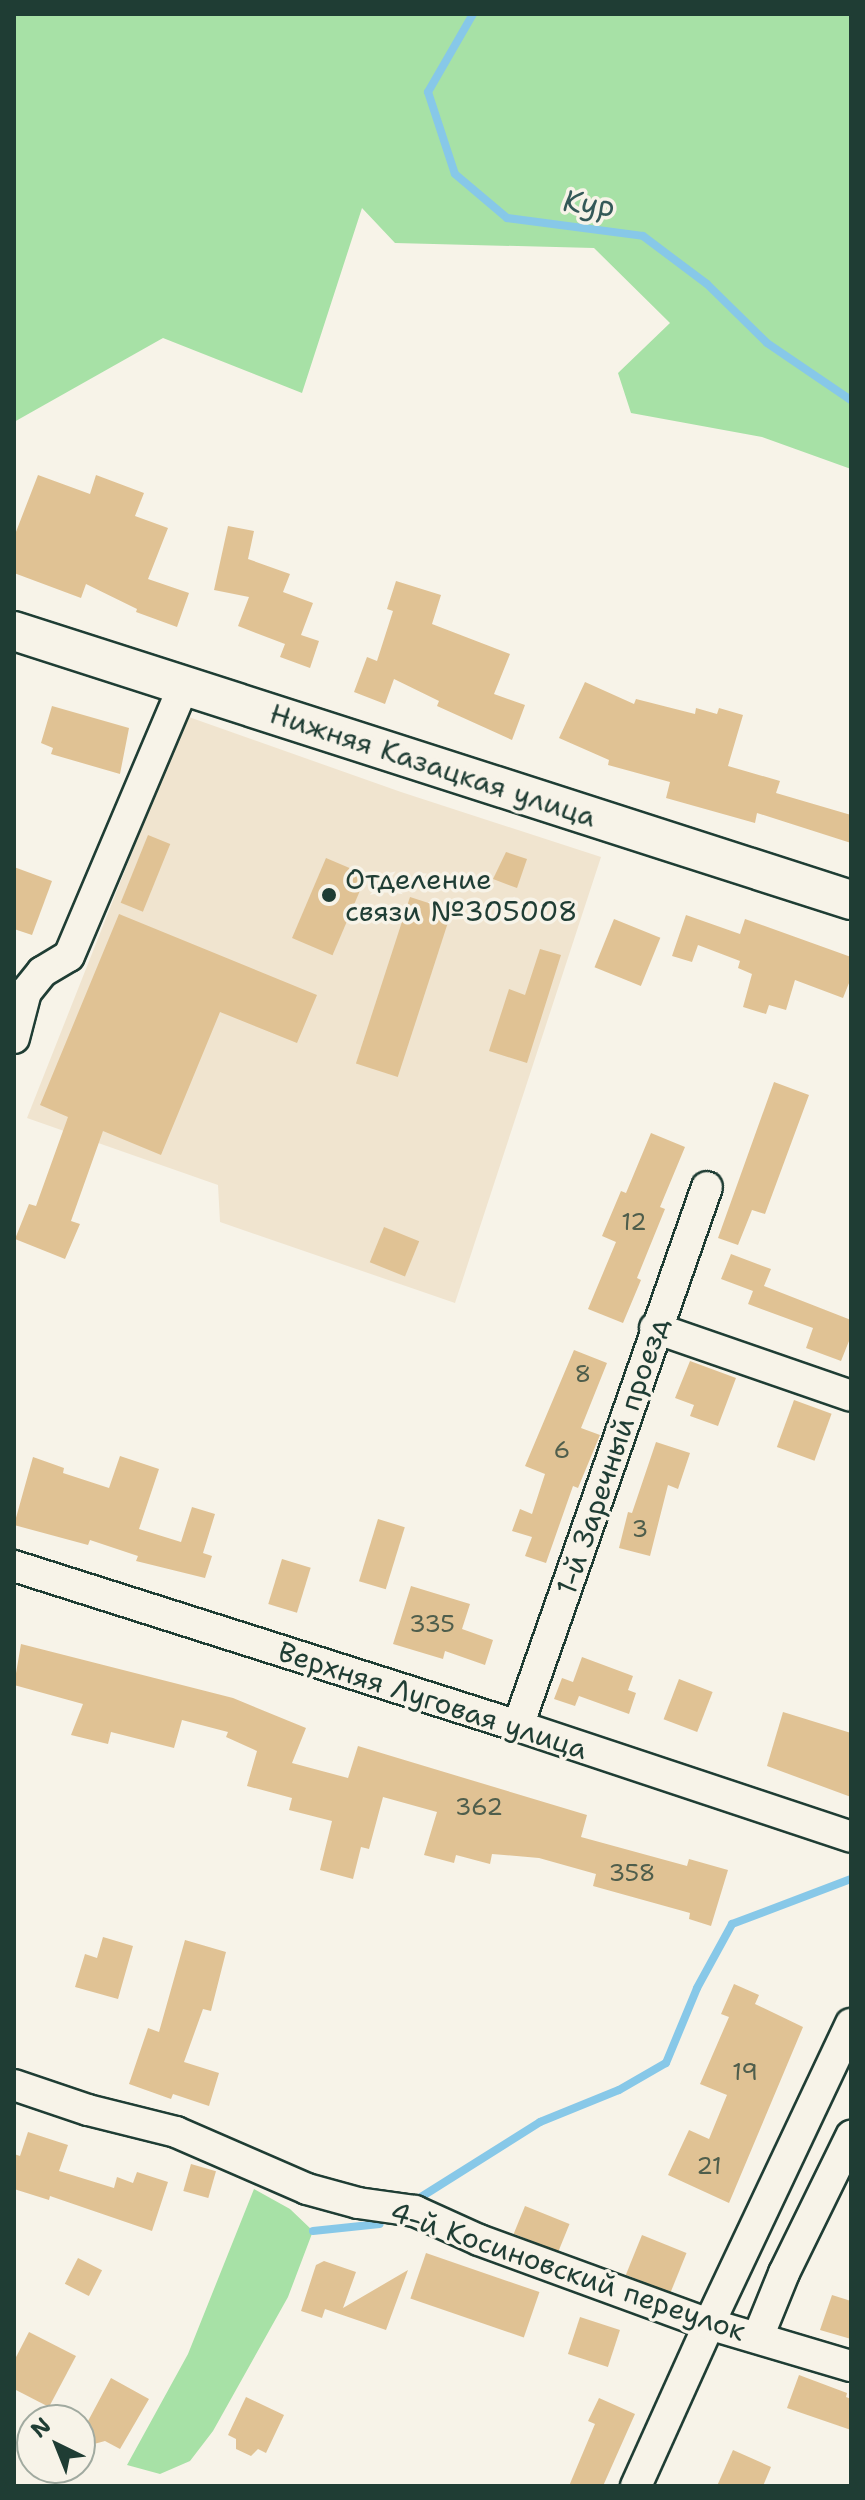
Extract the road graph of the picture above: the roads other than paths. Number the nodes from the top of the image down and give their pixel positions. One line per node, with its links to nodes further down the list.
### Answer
1 (14, 631): 2 (street, Нижняя Казацкая улица)
2 (184, 685): 3 (street, Нижняя Казацкая улица); 4 (street)
3 (851, 900)
4 (14, 1038)
5 (707, 1187): 6 (street, 1-й Заречный проезд)
6 (655, 1328): 7 (street); 9 (street, 1-й Заречный проезд)
7 (851, 1396)
8 (14, 1566): 9 (street, Верхняя Луговая улица)
9 (518, 1726): 10 (street, Верхняя Луговая улица)
10 (851, 1837)
11 (851, 2024): 14 (street)
12 (14, 2085): 14 (street, 4-й Косиновский переулок)
13 (851, 2136): 15 (street)
14 (709, 2324): 15 (street, 4-й Косиновский переулок); 17 (street)
15 (758, 2337): 16 (street, 4-й Косиновский переулок)
16 (851, 2366)
17 (636, 2486)

